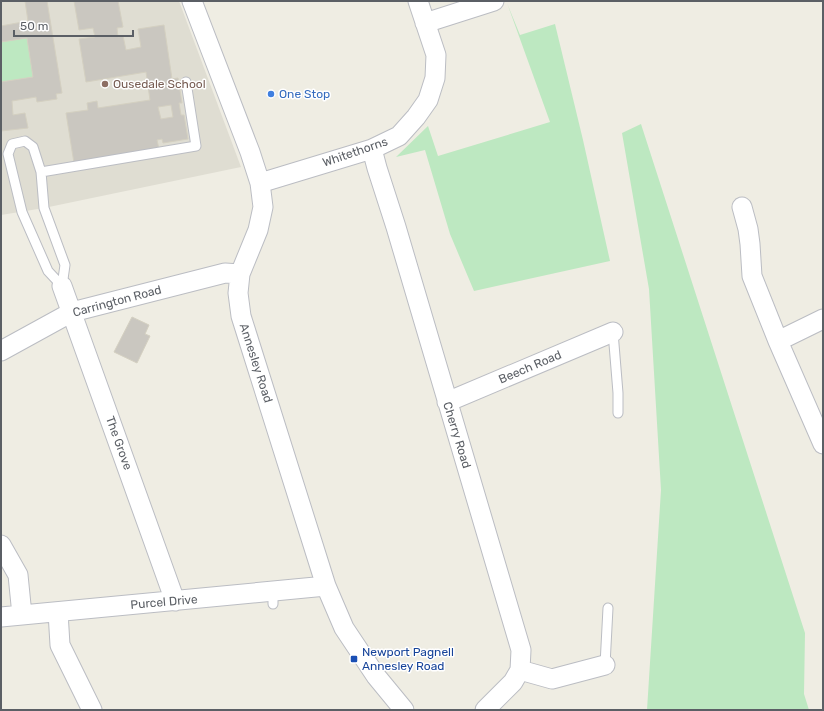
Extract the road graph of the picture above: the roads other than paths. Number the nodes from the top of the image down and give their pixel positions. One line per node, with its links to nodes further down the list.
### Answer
1 (192, 1): 9 (street, Annesley Road)
2 (418, 1): 4 (street, Whitethorns)
3 (494, 1): 4 (street)
4 (425, 24): 6 (street, Whitethorns)
5 (186, 82): 8 (lane)
6 (372, 149): 9 (street, Whitethorns); 18 (street, Cherry Road)
7 (5, 151): 8 (lane); 12 (lane)
8 (41, 172): 12 (lane)
9 (260, 183): 11 (street, Annesley Road)
10 (742, 207): 16 (street)
11 (240, 274): 13 (street, Carrington Road); 22 (street, Annesley Road)
12 (62, 286): 13 (street, The Grove)
13 (72, 312): 17 (street, Carrington Road); 23 (street, The Grove)
14 (823, 320): 16 (street)
15 (613, 332): 18 (street, Beech Road); 19 (lane)
16 (778, 341): 20 (street)
17 (1, 351)
18 (447, 402): 29 (street, Cherry Road)
19 (618, 413)
20 (823, 444)
21 (1, 545): 26 (street)
22 (326, 586): 23 (street, Purcel Drive); 31 (street, Annesley Road)
23 (175, 601): 25 (street, Purcel Drive)
24 (608, 608): 28 (lane)
25 (58, 612): 26 (street, Purcel Drive); 30 (street)
26 (22, 615): 27 (street, Purcel Drive)
27 (1, 617)
28 (605, 665): 29 (street)
29 (520, 670): 32 (street)
30 (92, 710)
31 (404, 710)
32 (485, 710)

